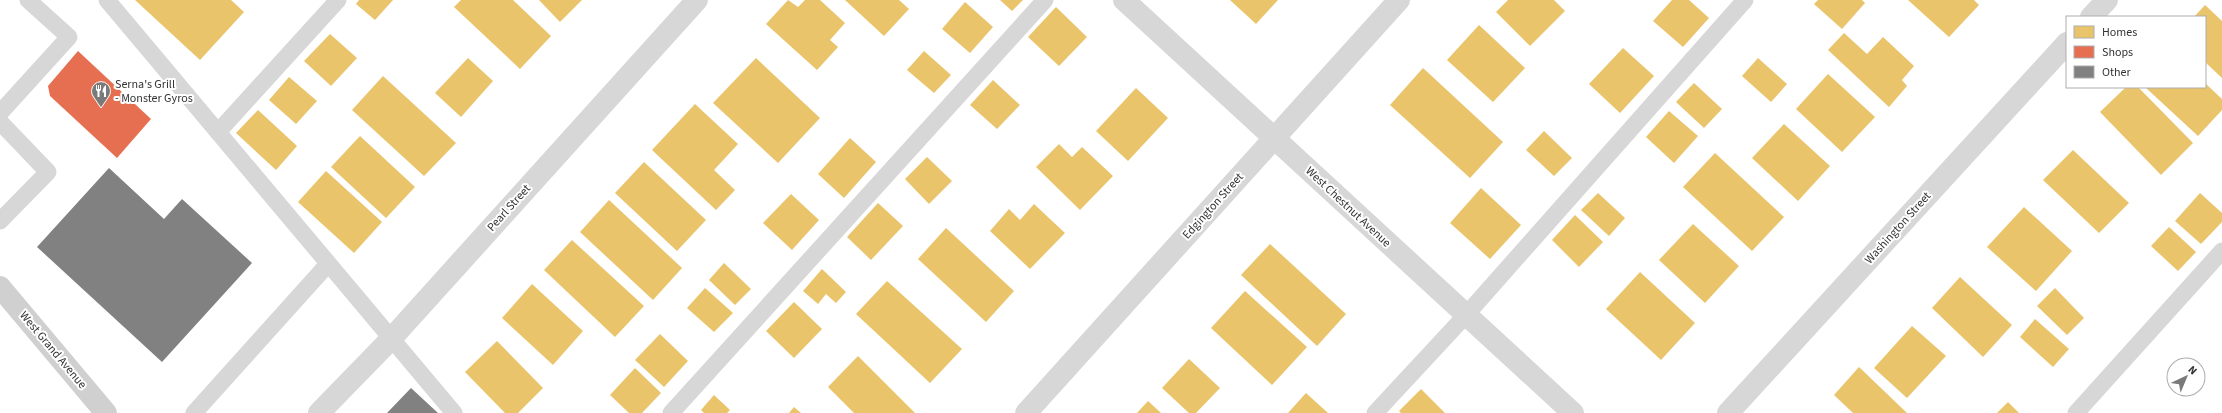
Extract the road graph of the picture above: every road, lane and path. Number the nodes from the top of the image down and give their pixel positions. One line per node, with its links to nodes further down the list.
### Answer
1 (28, 0): 12 (lane)
2 (107, 0): 14 (lane)
3 (338, 0): 14 (lane)
4 (697, 0): 21 (street, Pearl Street)
5 (1045, 0): 26 (lane)
6 (1124, 0): 15 (street, West Chestnut Avenue)
7 (1399, 0): 15 (street, Edgington Street)
8 (1745, 0): 20 (lane)
9 (2106, 0): 10 (street)
10 (2092, 16)
11 (2066, 44): 30 (street, Washington Street)
12 (0, 113)
13 (0, 122): 16 (lane)
14 (218, 132): 18 (lane)
15 (1274, 138): 20 (street, West Chestnut Avenue); 27 (street, Edgington Street)
16 (0, 221)
17 (2222, 251): 31 (lane)
18 (328, 264): 21 (lane); 23 (lane)
19 (0, 288): 22 (main road, West Grand Avenue)
20 (1466, 315): 28 (lane); 29 (street, West Chestnut Avenue)
21 (391, 339): 24 (street, Pearl Street); 25 (lane)
22 (106, 413)
23 (194, 413)
24 (319, 413)
25 (454, 413)
26 (671, 413)
27 (1026, 413)
28 (1375, 413)
29 (1573, 413)
30 (1728, 413)
31 (2076, 413)

